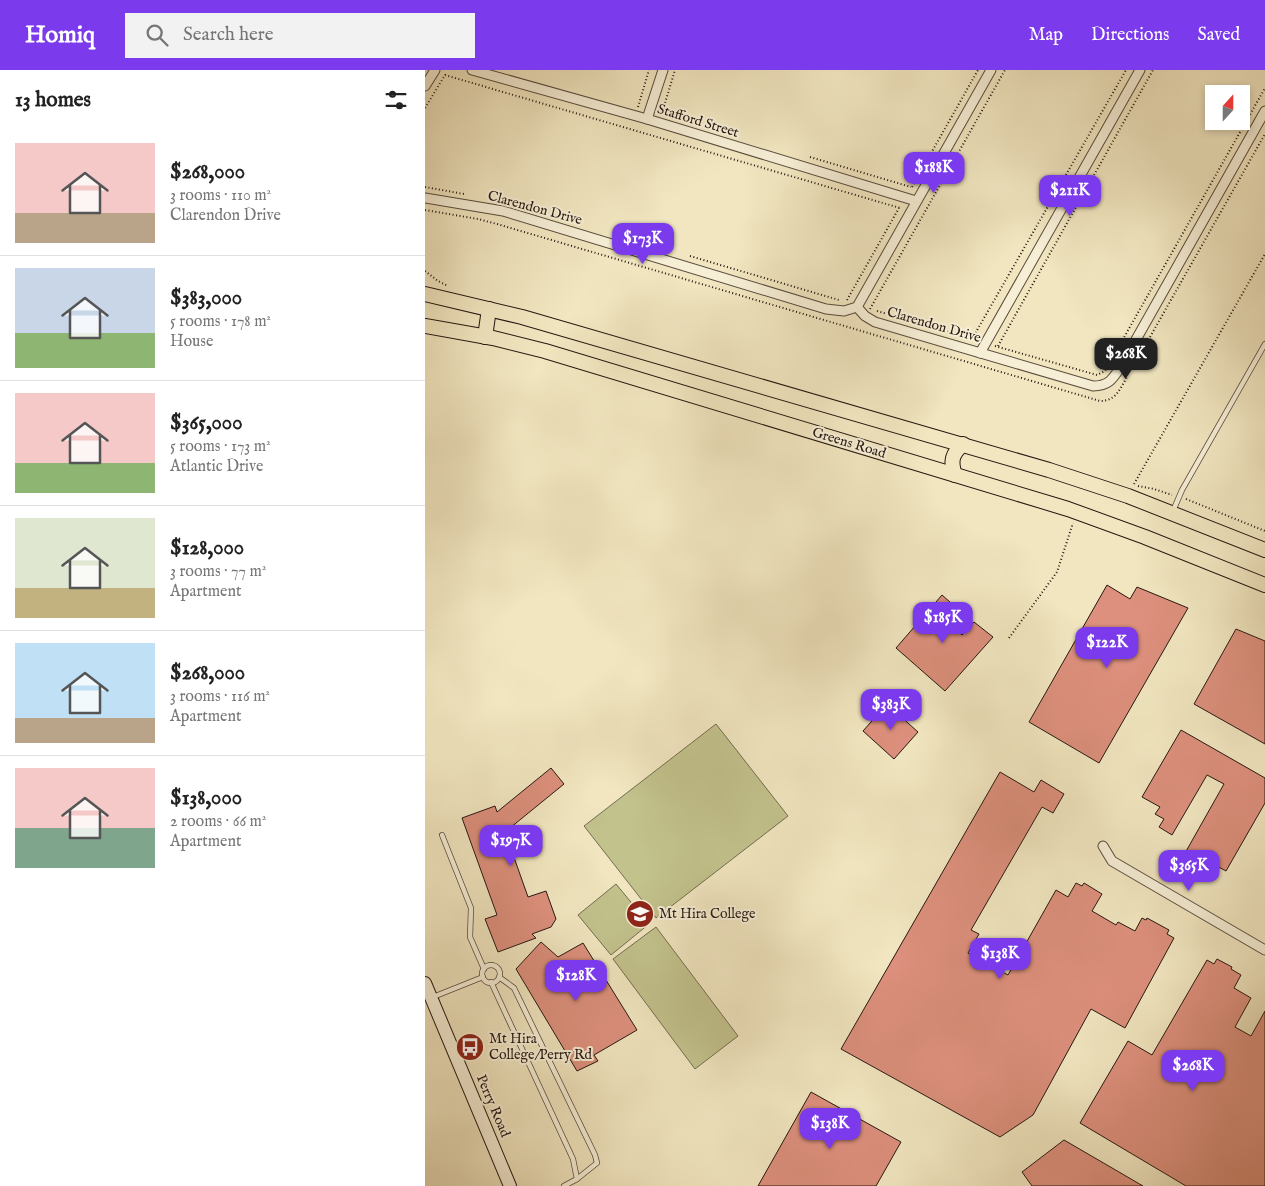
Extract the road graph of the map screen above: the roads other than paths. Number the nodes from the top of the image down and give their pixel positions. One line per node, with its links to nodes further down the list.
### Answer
1 (435, 70): 6 (street)
2 (472, 70): 8 (street, Stafford Street)
3 (663, 70): 8 (street)
4 (991, 70): 10 (street)
5 (1140, 70): 17 (street)
6 (425, 86)
7 (1265, 111): 17 (street, Clarendon Drive)
8 (647, 119): 10 (street, Stafford Street)
9 (425, 198): 12 (street, Clarendon Drive)
10 (916, 201): 12 (street)
11 (425, 294): 13 (main road)
12 (858, 306): 17 (street, Clarendon Drive)
13 (489, 309): 15 (main road); 18 (main road)
14 (425, 326): 15 (main road, Greens Road)
15 (485, 337): 19 (main road, Greens Road)
16 (1265, 344): 20 (lane)
17 (980, 353)
18 (963, 444): 19 (main road); 20 (main road)
19 (955, 475): 22 (main road, Greens Road)
20 (1172, 513): 21 (main road)
21 (1265, 550)
22 (1265, 585)
23 (442, 835): 26 (lane)
24 (1103, 846): 25 (street)
25 (1265, 950)
26 (484, 968): 27 (lane); 28 (lane)
27 (483, 977): 29 (lane); 31 (lane)
28 (499, 977): 29 (lane); 32 (lane)
29 (491, 982): 32 (lane)
30 (425, 983): 31 (main road, Perry Road)
31 (431, 998): 33 (main road, Perry Road)
32 (577, 1180): 34 (lane)
33 (510, 1186)
34 (564, 1186)

